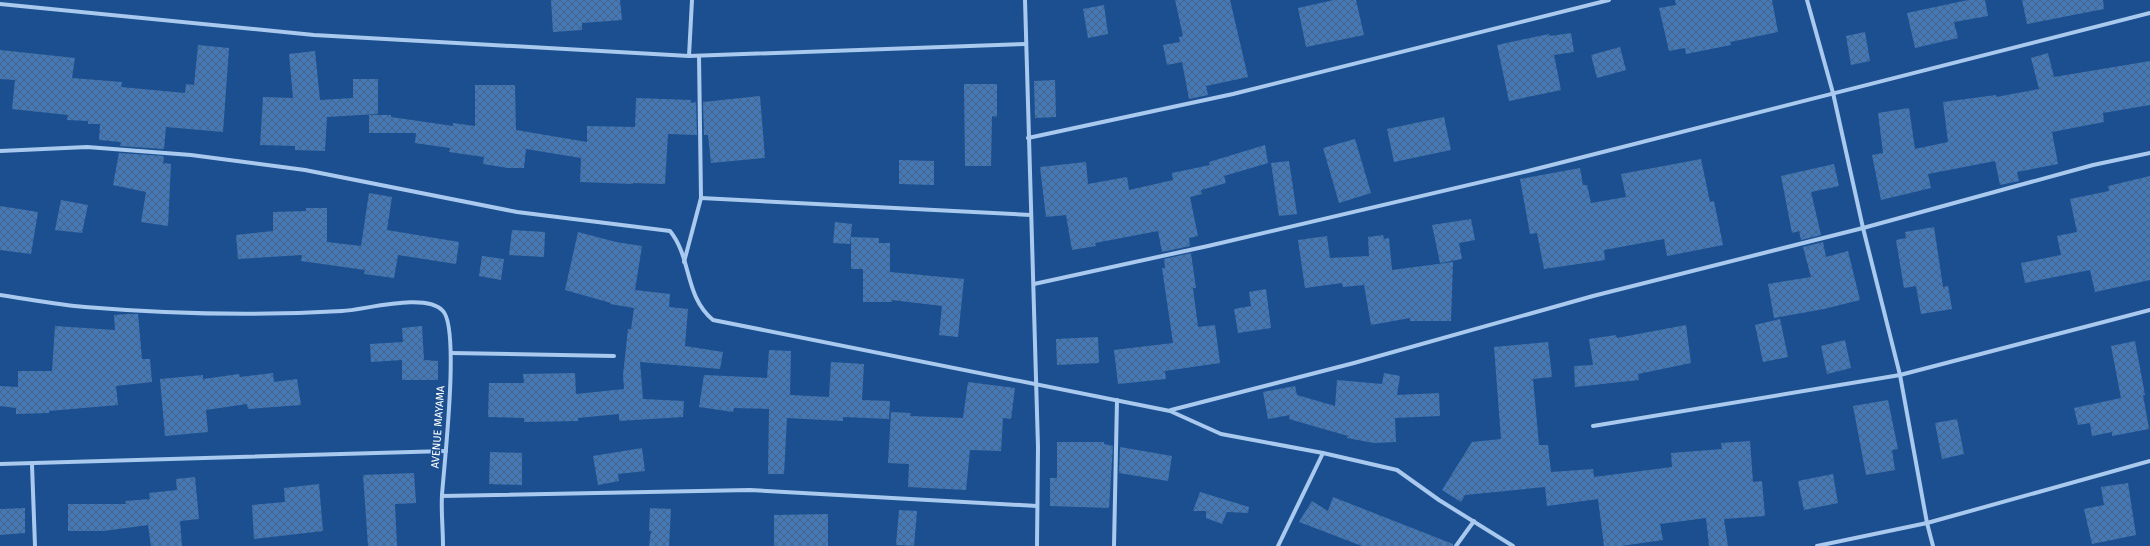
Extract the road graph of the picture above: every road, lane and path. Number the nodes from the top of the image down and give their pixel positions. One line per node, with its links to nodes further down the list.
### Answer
1 (692, 0): 8 (street)
2 (1025, 0): 7 (street)
3 (1609, 0): 11 (street)
4 (1807, 0): 10 (street)
5 (0, 4): 8 (street)
6 (2150, 13): 10 (street)
7 (1026, 44): 9 (street); 11 (street)
8 (689, 56): 9 (street)
9 (699, 56): 14 (street)
10 (1833, 93): 16 (street); 18 (street)
11 (1028, 138): 15 (street)
12 (0, 151): 17 (street)
13 (2150, 153): 16 (street)
14 (701, 198): 15 (street); 17 (street)
15 (1031, 215): 18 (street)
16 (1864, 228): 23 (street); 26 (street)
17 (684, 262): 24 (street)
18 (1034, 284): 24 (street)
19 (0, 295): 21 (street, AVENUE MAYAMA)
20 (2150, 310): 23 (street)
21 (451, 353): 22 (street); 28 (street, AVENUE MAYAMA)
22 (614, 356)
23 (1900, 375): 27 (street); 36 (street)
24 (1036, 384): 25 (street); 34 (street)
25 (1117, 400): 26 (street); 40 (street)
26 (1170, 411): 29 (street)
27 (1593, 426)
28 (446, 451): 32 (street); 33 (street, AVENUE MAYAMA)
29 (1323, 453): 35 (street); 41 (street)
30 (2150, 461): 36 (street)
31 (0, 464): 32 (street)
32 (32, 464): 37 (street)
33 (442, 496): 34 (street); 38 (street, AVENUE MAYAMA)
34 (1037, 506): 39 (street)
35 (1474, 521): 42 (street); 43 (street)
36 (1927, 523): 44 (street); 45 (street)
37 (35, 546)
38 (443, 546)
39 (1037, 546)
40 (1114, 546)
41 (1278, 546)
42 (1456, 546)
43 (1513, 546)
44 (1816, 546)
45 (1934, 546)

